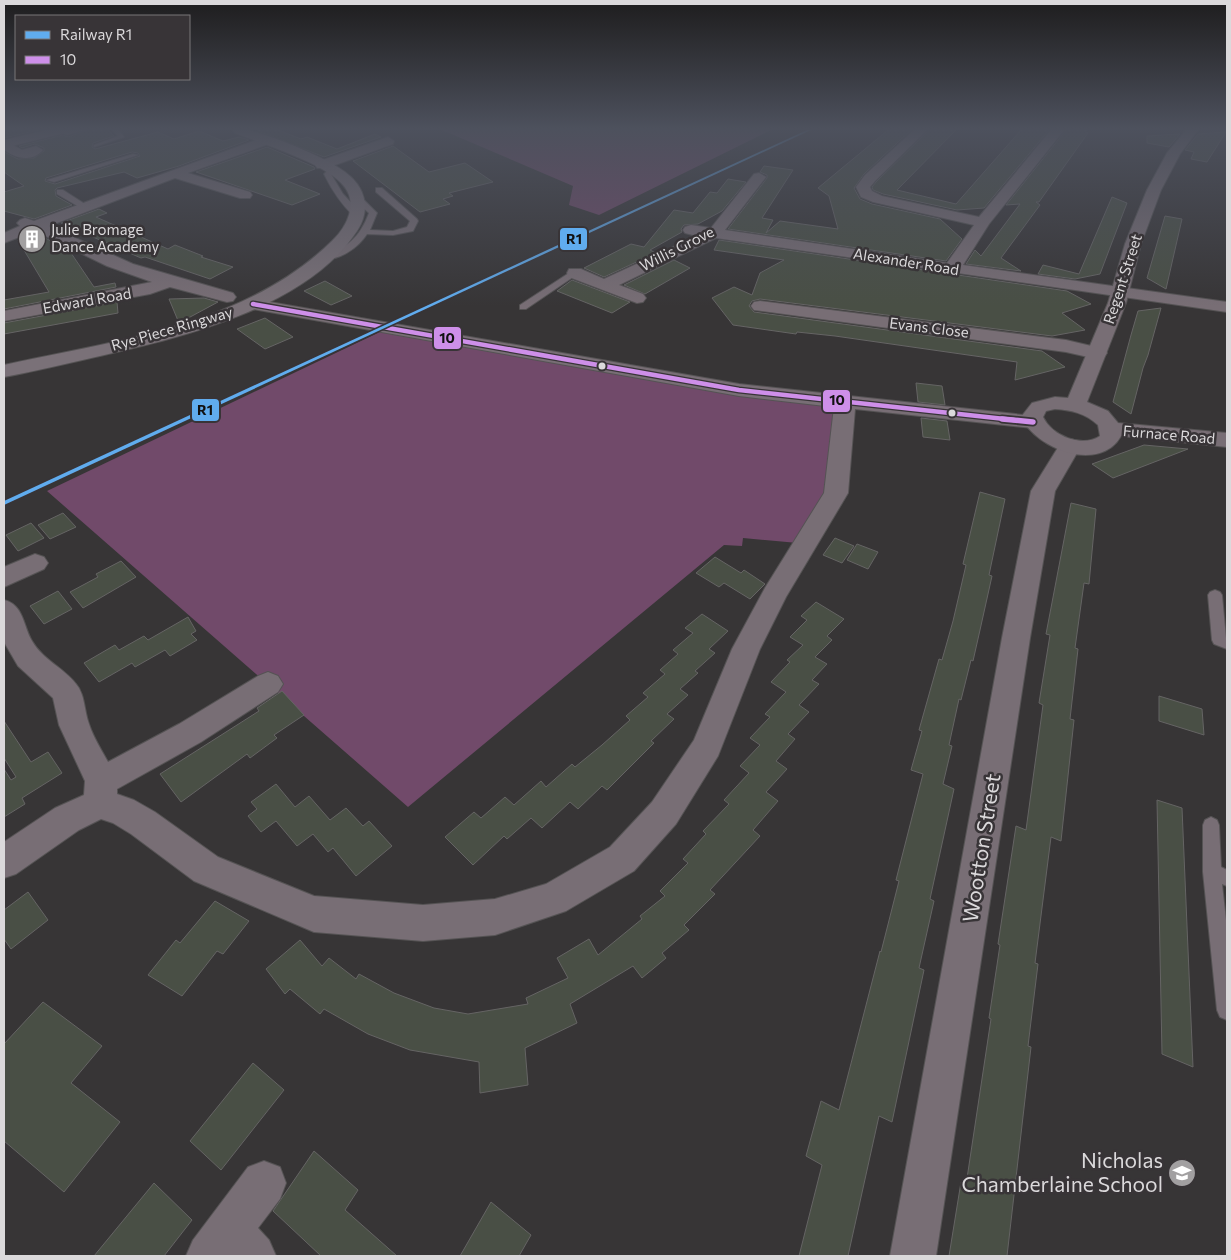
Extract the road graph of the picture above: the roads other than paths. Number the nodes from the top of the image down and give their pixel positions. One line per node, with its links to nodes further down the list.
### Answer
1 (60, 189): 13 (lane)
2 (133, 189): 13 (street)
3 (225, 189): 11 (street)
4 (335, 189): 14 (lane)
5 (352, 189): 12 (main road)
6 (744, 189): 20 (street, Willis Grove)
7 (864, 189): 16 (street)
8 (1010, 189): 16 (street)
9 (1155, 189): 27 (street, Regent Street)
10 (379, 190): 19 (lane)
11 (245, 195)
12 (356, 196): 14 (main road, Rye Piece Ringway); 19 (lane)
13 (84, 206): 17 (street)
14 (357, 214): 22 (main road, Rye Piece Ringway)
15 (5, 220): 17 (street)
16 (983, 222): 23 (street)
17 (33, 225): 21 (street); 25 (street)
18 (691, 230): 20 (street, Alexander Road)
19 (364, 232): 22 (lane)
20 (715, 233): 23 (street, Alexander Road); 26 (street, Willis Grove)
21 (4, 238)
22 (324, 257): 30 (main road, Rye Piece Ringway)
23 (952, 269): 27 (street, Alexander Road)
24 (575, 273): 26 (street, Willis Grove); 32 (lane)
25 (168, 282): 28 (street); 34 (street, Edward Road)
26 (605, 285): 29 (street, Willis Grove)
27 (1121, 291): 33 (street, Alexander Road); 35 (street, Regent Street)
28 (227, 297)
29 (638, 298)
30 (254, 304): 36 (main road, Rye Piece Ringway); 37 (street)
31 (760, 306): 35 (street, Evans Close)
32 (523, 307)
33 (1227, 307)
34 (4, 316)
35 (1097, 353): 38 (street, Regent Street)
36 (4, 372)
37 (845, 403): 39 (street); 49 (street)
38 (1076, 406): 39 (street); 40 (street)
39 (1033, 422): 42 (street)
40 (1111, 429): 41 (street, Furnace Road); 42 (street)
41 (1227, 440)
42 (1070, 446): 56 (street, Wootton Street)
43 (35, 563): 44 (street)
44 (4, 578)
45 (1215, 596): 47 (lane)
46 (4, 610): 49 (street)
47 (1227, 644)
48 (268, 684): 49 (street)
49 (100, 793): 51 (street)
50 (1211, 825): 52 (lane)
51 (4, 862)
52 (1220, 875): 53 (lane)
53 (1227, 1010)
54 (264, 1183): 55 (street)
55 (230, 1248)
56 (913, 1256)

